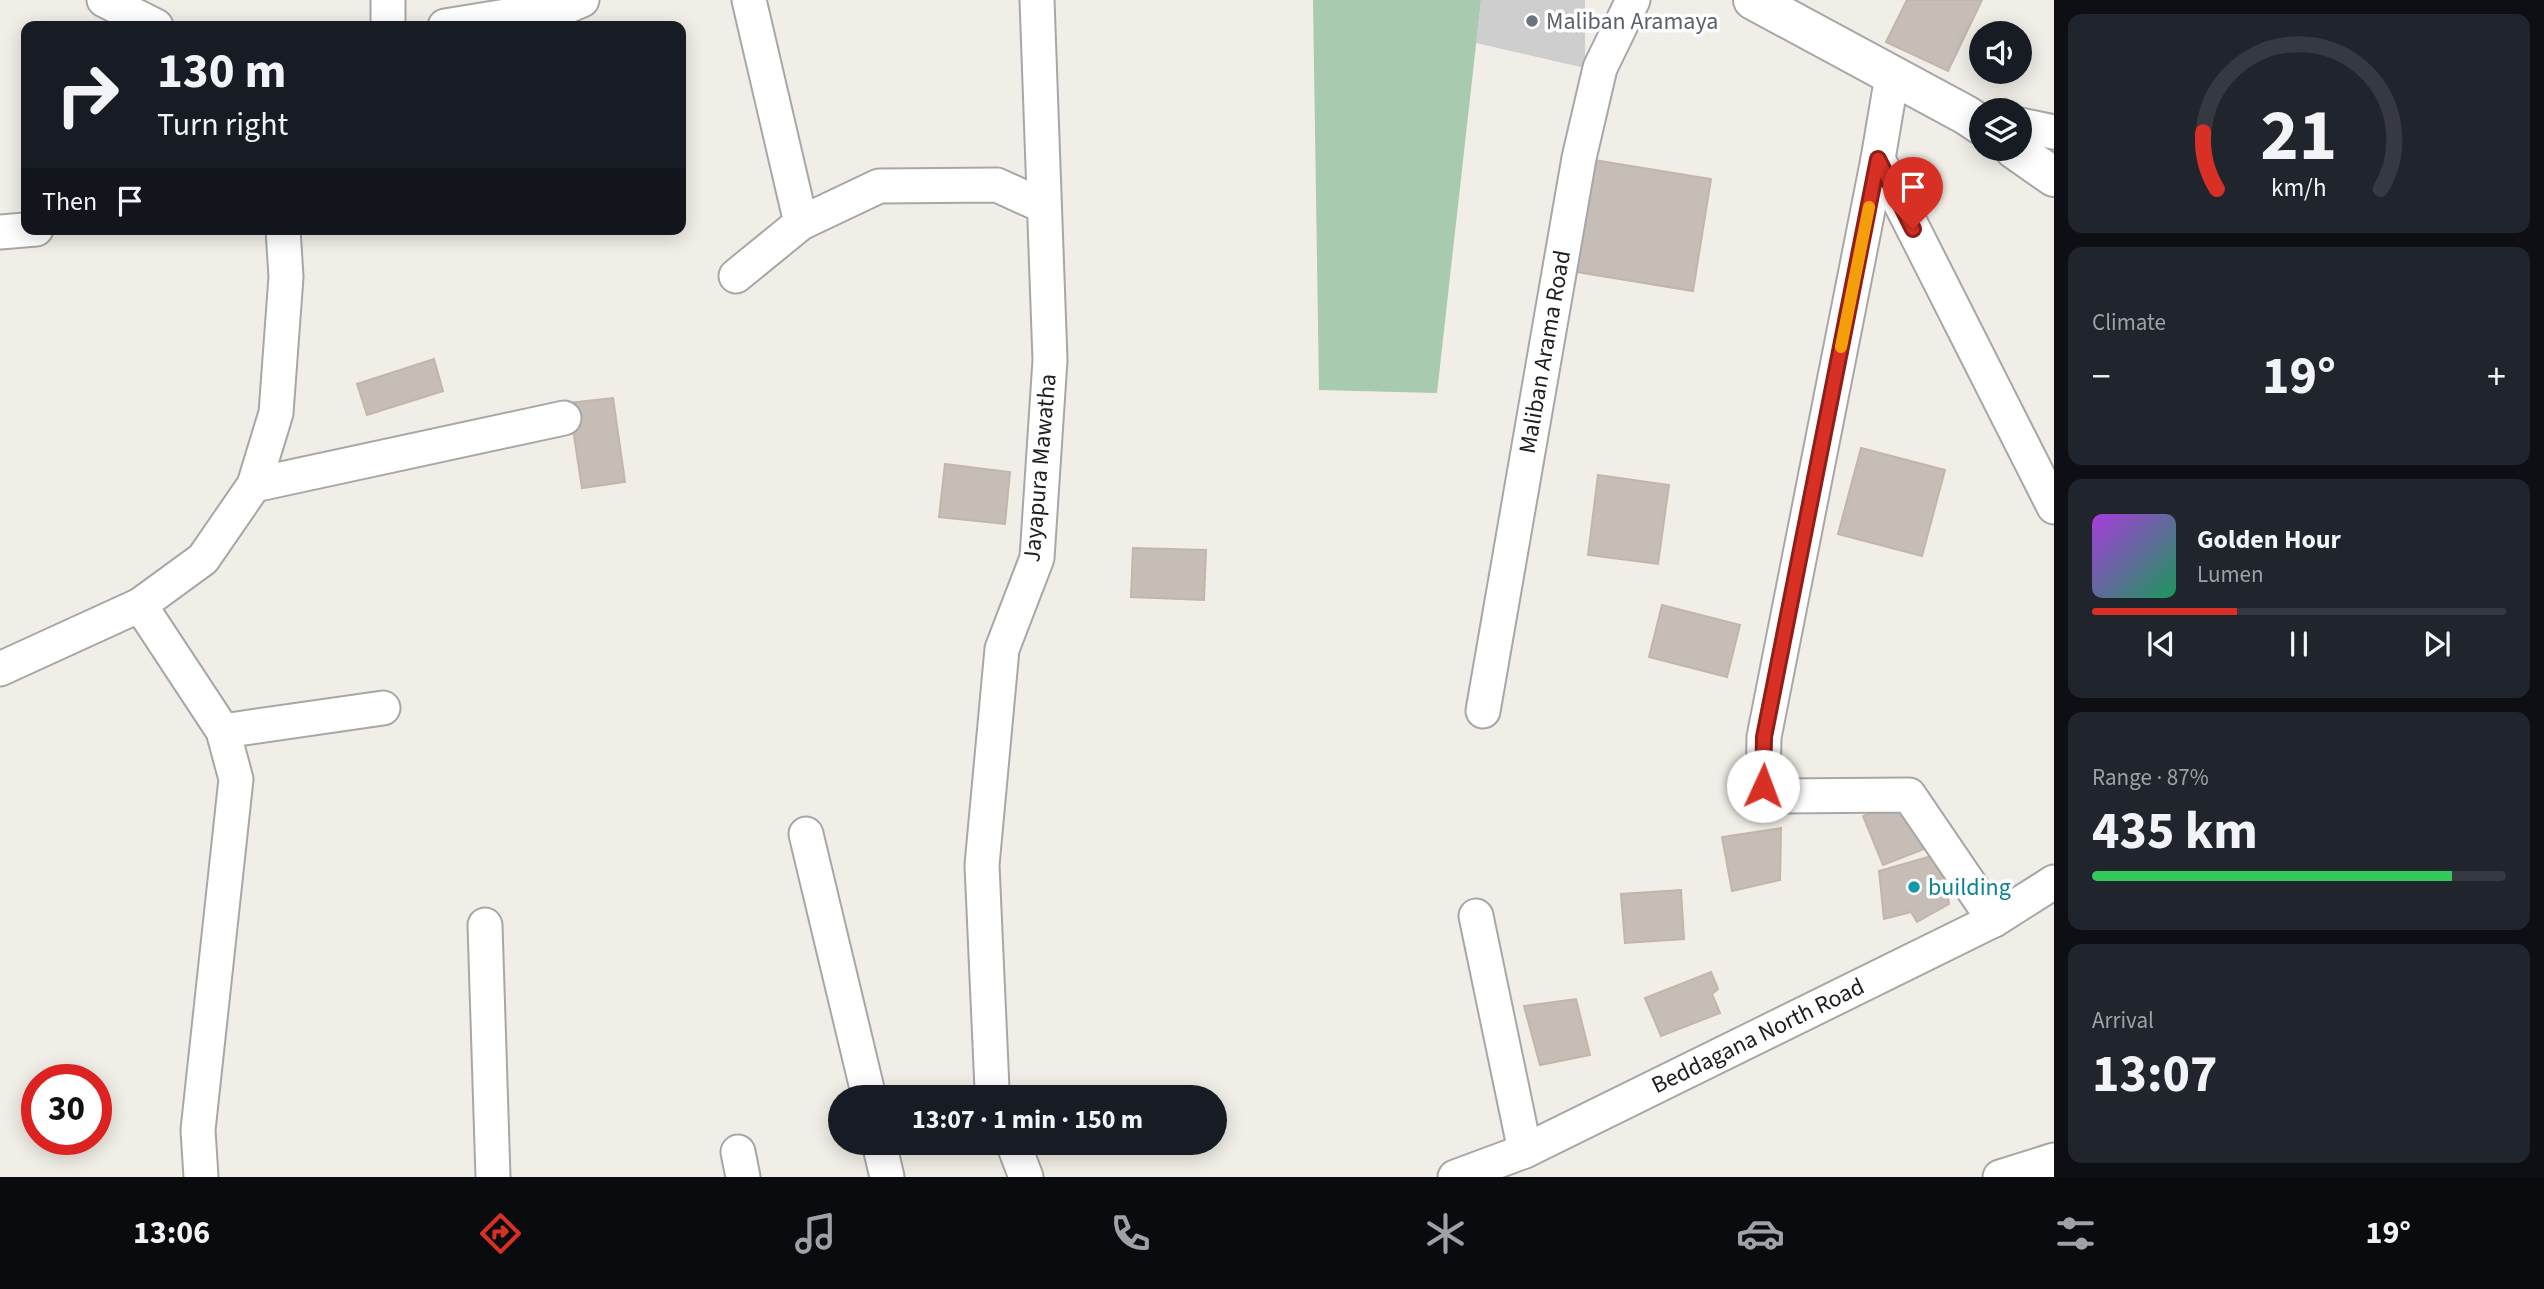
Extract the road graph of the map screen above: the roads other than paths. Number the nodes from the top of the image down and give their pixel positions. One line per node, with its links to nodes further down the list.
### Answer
1 (104, 0): 8 (street)
2 (388, 0): 9 (street)
3 (582, 0): 10 (street)
4 (749, 0): 19 (street)
5 (1037, 0): 18 (street, Jayapura Mawatha)
6 (1633, 0): 30 (street, Maliban Arama Road)
7 (1753, 0): 11 (street)
8 (146, 21)
9 (388, 21)
10 (476, 21)
11 (1892, 76): 12 (street); 15 (street)
12 (1969, 115)
13 (2032, 127): 14 (street)
14 (2054, 132)
15 (1878, 159): 26 (street); 35 (street)
16 (2031, 161): 17 (street)
17 (2054, 177)
18 (1043, 206): 19 (street); 38 (street, Jayapura Mawatha)
19 (801, 223): 23 (street)
20 (21, 230): 21 (street)
21 (0, 232)
22 (283, 235): 25 (street)
23 (736, 276)
24 (564, 418): 25 (street)
25 (254, 485): 27 (street)
26 (2054, 507)
27 (140, 605): 28 (street); 31 (street)
28 (0, 669)
29 (383, 708): 31 (street)
30 (1483, 711)
31 (223, 731): 43 (street)
32 (806, 834): 37 (street)
33 (2054, 882): 35 (street, Beddagana North Road)
34 (1476, 916): 39 (street)
35 (1994, 920): 39 (street, Beddagana North Road)
36 (485, 925): 44 (street)
37 (866, 1085)
38 (992, 1085)
39 (1525, 1151): 47 (street, Beddagana North Road)
40 (882, 1155): 45 (street)
41 (1018, 1155): 46 (street)
42 (2054, 1160): 48 (street)
43 (201, 1177)
44 (493, 1177)
45 (887, 1177)
46 (1026, 1177)
47 (1455, 1177)
48 (2000, 1177)

